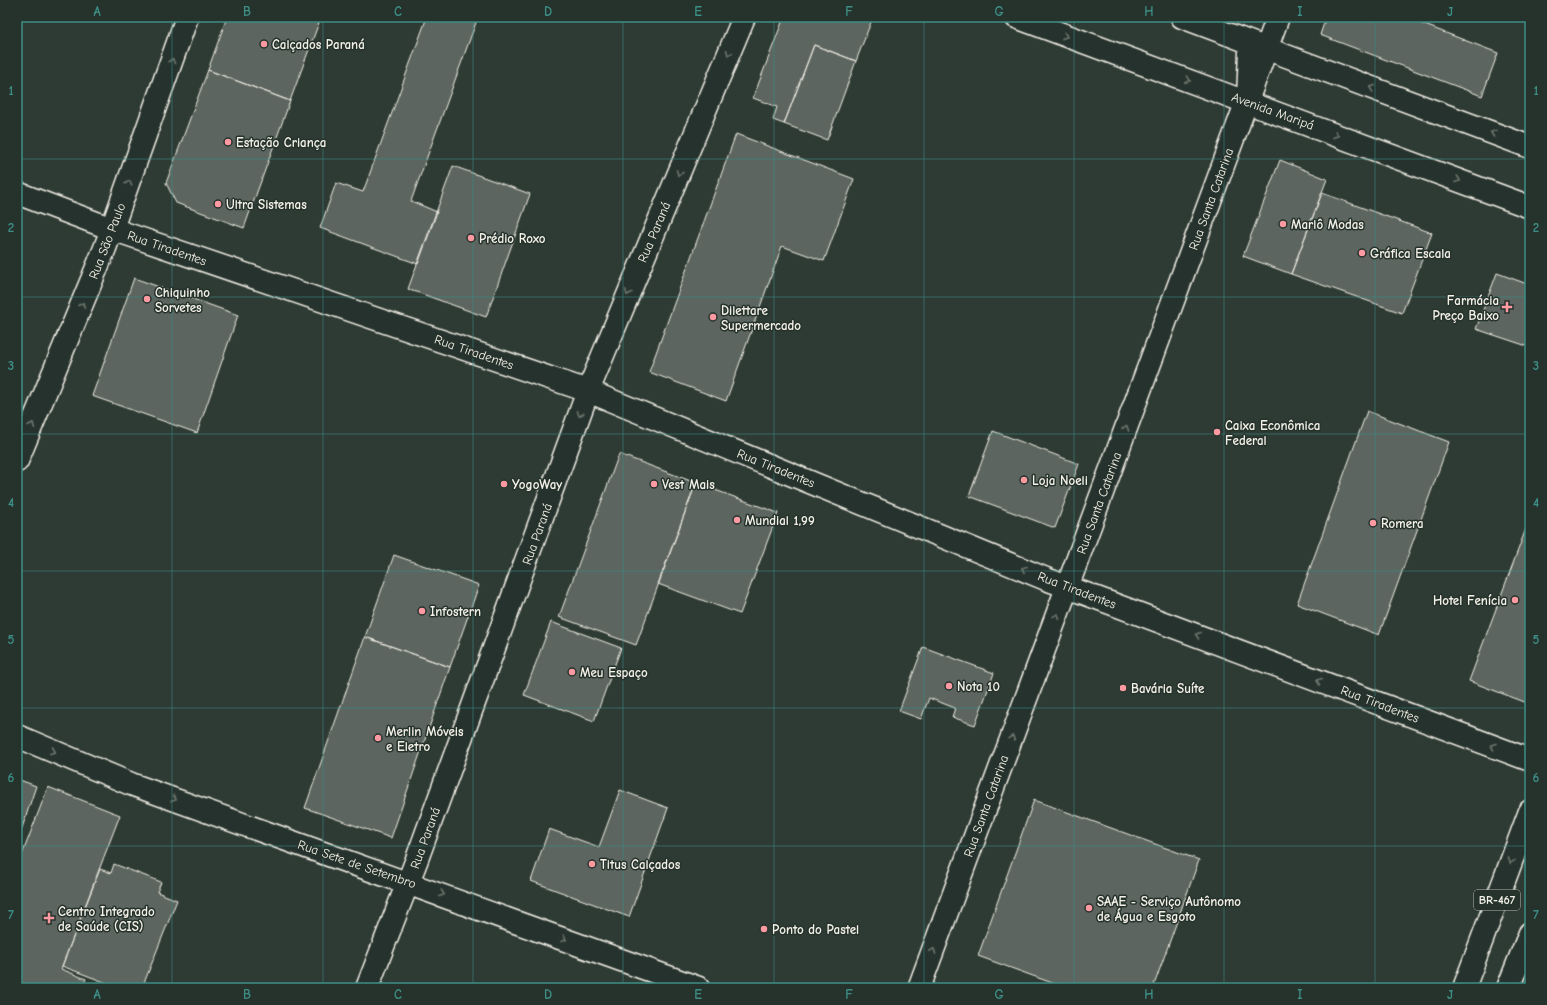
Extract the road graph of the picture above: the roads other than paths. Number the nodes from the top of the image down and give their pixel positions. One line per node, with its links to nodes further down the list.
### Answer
1 (187, 17): 12 (street, Rua São Paulo, one-way to 1)
2 (744, 17): 13 (street, Rua Paraná, one-way to 13)
3 (1016, 17): 6 (street, Avenida Maripá)
4 (1182, 17): 7 (street)
5 (1278, 17): 7 (street, Rua Santa Catarina)
6 (1038, 22): 8 (street, Avenida Maripá, one-way to 8)
7 (1258, 45): 8 (street, Rua Santa Catarina); 9 (street, one-way to 7)
8 (1248, 100): 11 (street, Avenida Maripá, one-way to 11); 15 (street, Rua Santa Catarina, one-way to 8)
9 (1530, 147)
10 (17, 193): 12 (street, Rua Tiradentes)
11 (1530, 206)
12 (112, 229): 13 (street, Rua Tiradentes); 14 (street, Rua São Paulo, one-way to 12)
13 (588, 391): 15 (street, Rua Tiradentes, one-way to 13); 19 (street, Rua Paraná, one-way to 19)
14 (17, 461)
15 (1068, 587): 17 (street, Rua Tiradentes, one-way to 15); 23 (street, Rua Santa Catarina, one-way to 15)
16 (17, 736): 19 (street, Rua Sete de Setembro, one-way to 19)
17 (1530, 760)
18 (1530, 811): 24 (street, BR-467, one-way to 24)
19 (408, 882): 21 (street, Rua Paraná); 22 (street, Rua Sete de Setembro, one-way to 22)
20 (1530, 933): 25 (street)
21 (367, 988)
22 (699, 988)
23 (919, 988)
24 (1464, 988)
25 (1508, 988)

